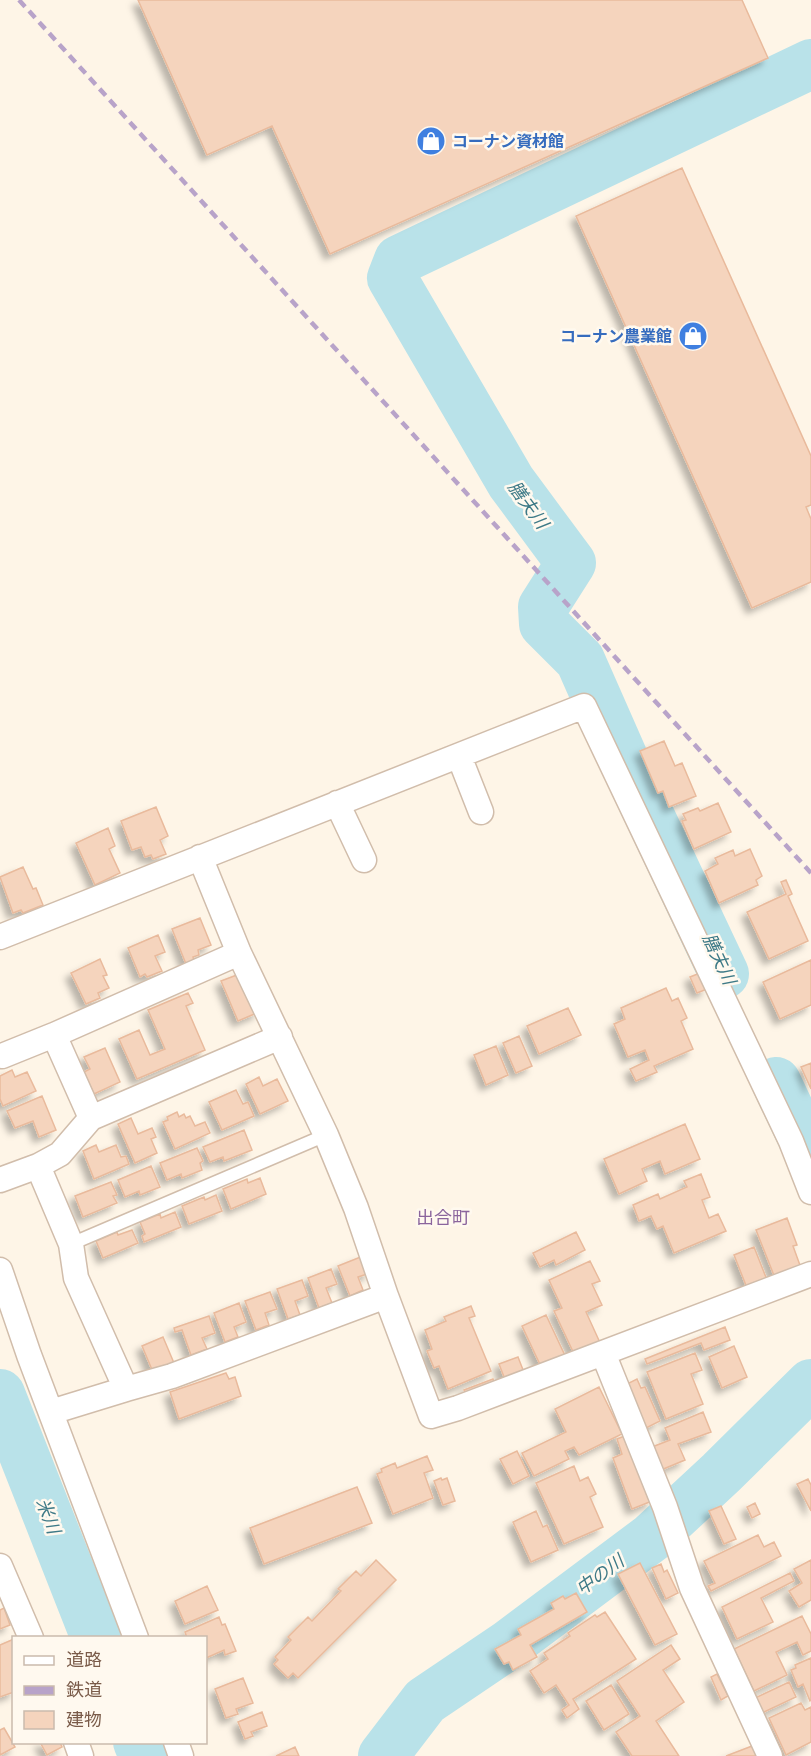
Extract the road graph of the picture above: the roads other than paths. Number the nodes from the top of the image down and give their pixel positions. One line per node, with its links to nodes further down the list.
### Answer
1 (459, 756): 2 (street); 3 (street); 15 (street)
2 (337, 803): 4 (street); 5 (street)
3 (481, 812)
4 (200, 857): 6 (street); 7 (street)
5 (364, 860)
6 (0, 937)
7 (239, 953): 8 (street); 9 (street)
8 (54, 1035): 10 (street); 11 (street)
9 (280, 1037): 11 (street); 12 (street)
10 (2, 1056)
11 (91, 1118): 13 (street)
12 (326, 1135): 16 (lane); 19 (street)
13 (38, 1167): 14 (street); 16 (street)
14 (0, 1180)
15 (811, 1192)
16 (71, 1244): 21 (street)
17 (0, 1270): 22 (street)
18 (811, 1274): 20 (street)
19 (386, 1296): 20 (street); 21 (street)
20 (603, 1353): 26 (street)
21 (126, 1389): 22 (street)
22 (51, 1412): 25 (street)
23 (0, 1566): 24 (street)
24 (29, 1636)
25 (135, 1636)
26 (770, 1756)

